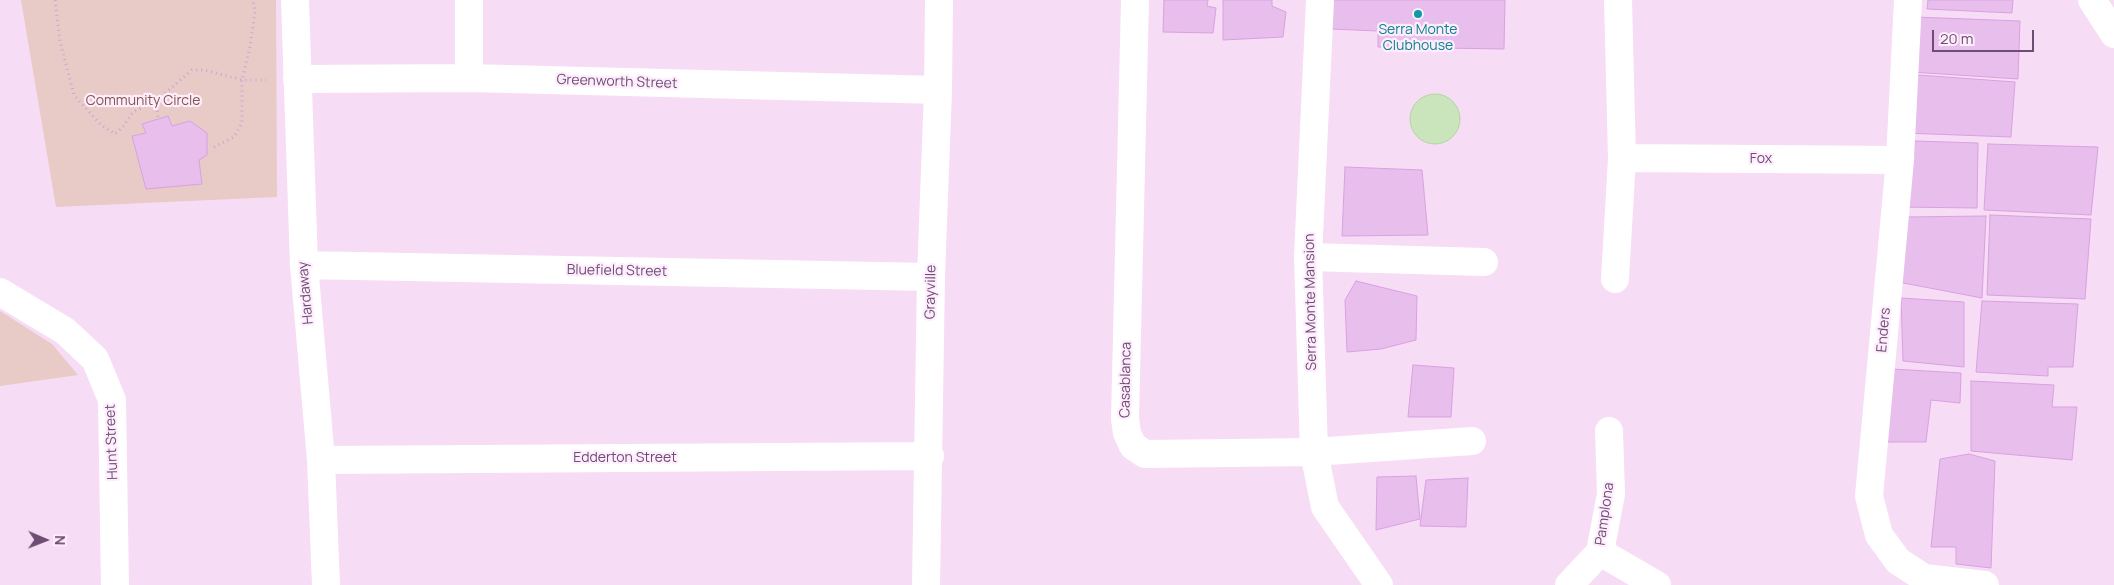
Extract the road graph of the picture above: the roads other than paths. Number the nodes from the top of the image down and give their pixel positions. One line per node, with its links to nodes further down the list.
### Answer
1 (295, 0): 11 (street, Hardaway)
2 (469, 0): 10 (street)
3 (939, 0): 12 (street, Grayville)
4 (1135, 0): 23 (street, Casablanca)
5 (1320, 0): 15 (street, Serra Monte Mansion)
6 (1618, 0): 13 (street)
7 (1908, 0): 14 (street, Enders)
8 (2092, 0): 9 (street)
9 (2114, 34)
10 (470, 78): 11 (street, Greenworth Street); 12 (street, Greenworth Street)
11 (296, 79): 17 (street, Hardaway)
12 (938, 90): 18 (street, Grayville)
13 (1622, 158): 14 (street, Fox); 19 (street)
14 (1900, 160): 33 (street, Enders)
15 (1308, 257): 16 (street); 23 (street, Serra Monte Mansion)
16 (1484, 262)
17 (304, 265): 18 (street, Bluefield Street); 25 (street, Hardaway)
18 (931, 277): 24 (street, Grayville)
19 (1615, 279)
20 (0, 292): 27 (street, Hunt Street)
21 (1609, 431): 26 (street, Pamplona)
22 (1472, 441): 23 (street, Casablanca)
23 (1314, 452): 30 (street, Serra Monte Mansion)
24 (930, 456): 25 (street, Edderton Street); 29 (street, Grayville)
25 (321, 460): 28 (street, Hardaway)
26 (1600, 552): 31 (street, Pamplona); 32 (street)
27 (115, 585)
28 (326, 585)
29 (926, 585)
30 (1379, 585)
31 (1568, 585)
32 (1657, 585)
33 (1985, 585)

